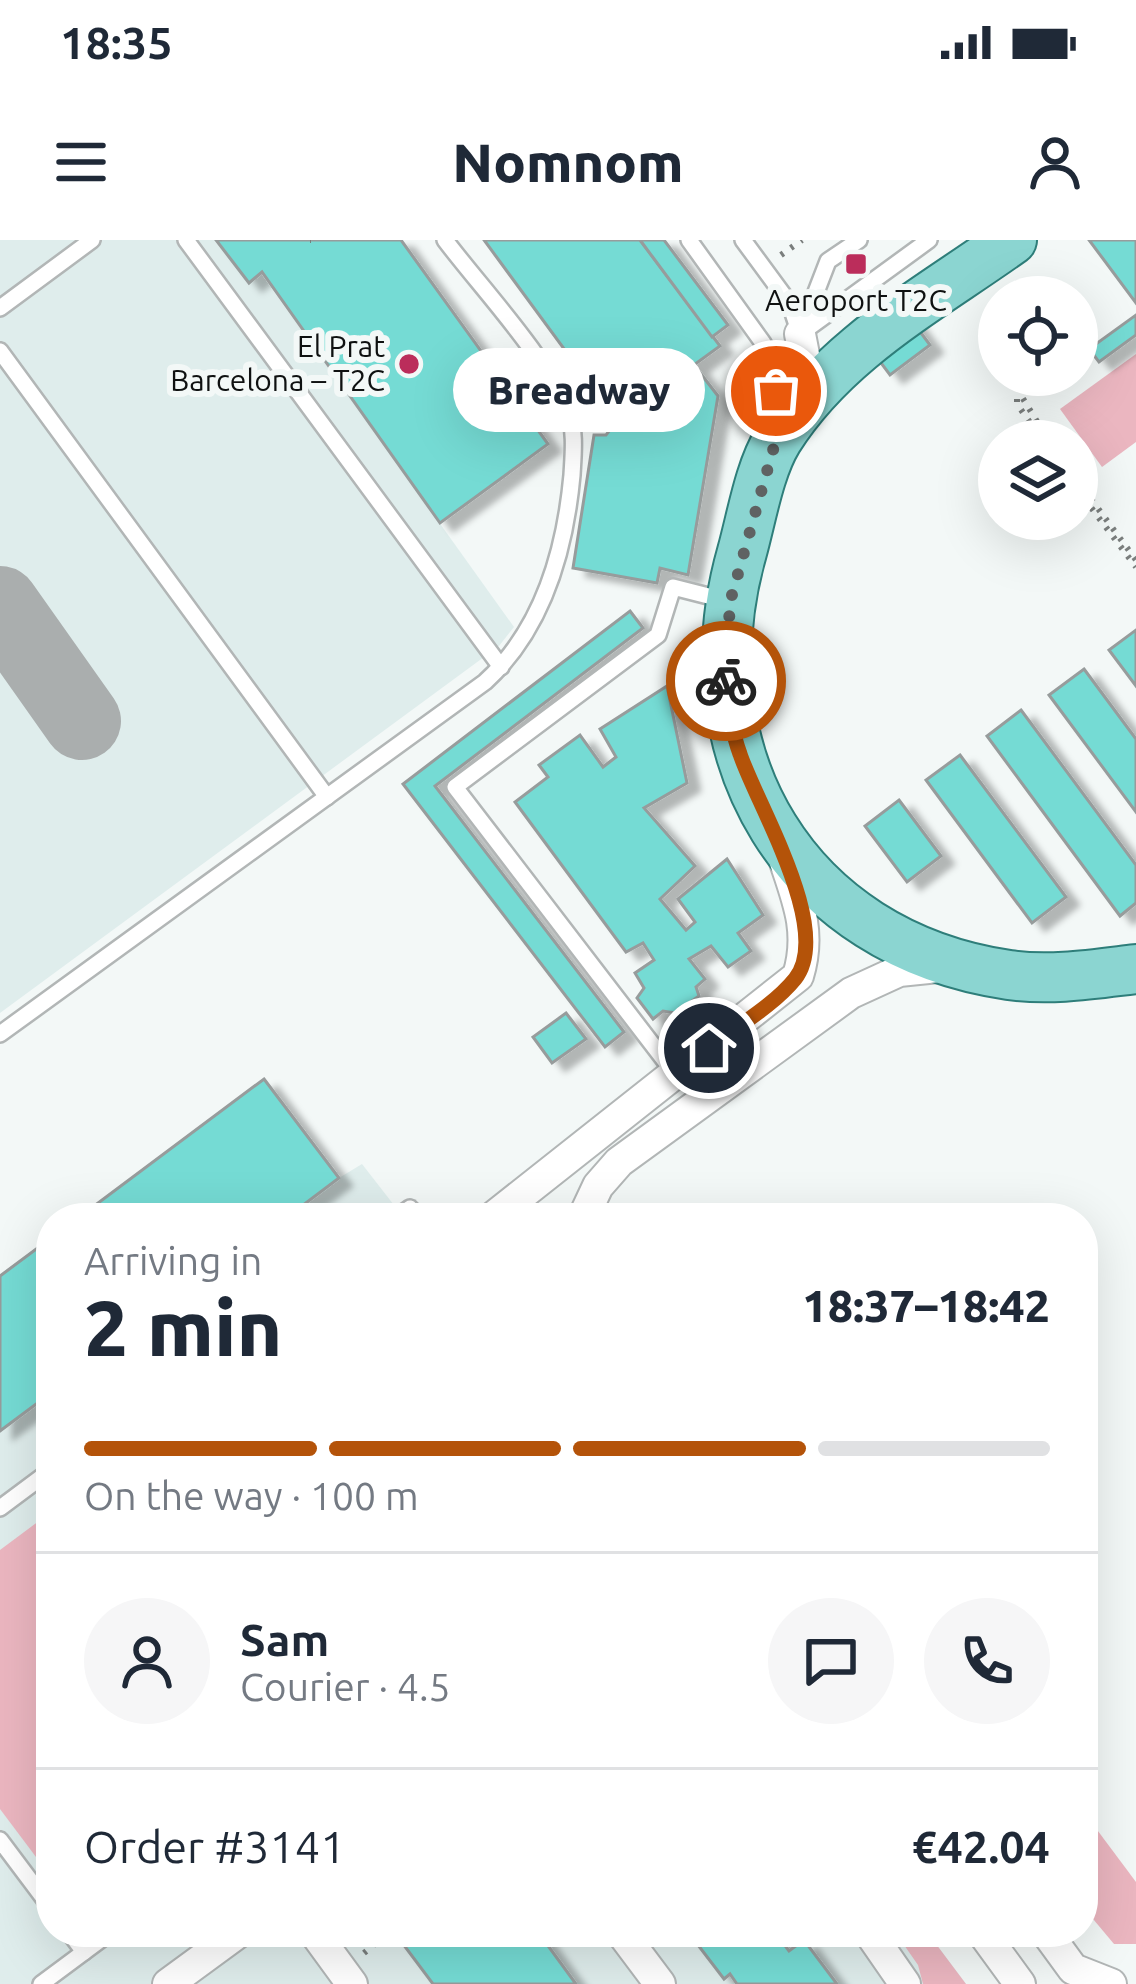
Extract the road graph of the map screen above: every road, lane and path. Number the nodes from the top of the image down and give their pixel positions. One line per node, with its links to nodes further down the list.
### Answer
1 (92, 240): 9 (lane)
2 (186, 240): 17 (lane)
3 (445, 240): 17 (lane)
4 (689, 240): 13 (lane)
5 (743, 240): 10 (lane)
6 (859, 240): 10 (lane)
7 (929, 240): 10 (lane)
8 (1012, 240): 12 (main road)
9 (0, 308)
10 (800, 334): 12 (street)
11 (0, 351): 18 (lane)
12 (812, 396): 13 (main road)
13 (775, 443): 16 (main road)
14 (1098, 513): 15 (path)
15 (1136, 564)
16 (730, 602): 19 (main road); 23 (lane)
17 (501, 667): 18 (lane)
18 (327, 797): 22 (lane)
19 (775, 834): 20 (main road); 23 (street)
20 (963, 965): 21 (main road); 24 (street)
21 (1136, 969)
22 (0, 1034)
23 (675, 1074): 24 (street); 25 (street)
24 (698, 1105): 26 (street)
25 (509, 1203)
26 (590, 1203)
27 (36, 1481): 28 (lane)
28 (0, 1508)
29 (0, 1840): 30 (lane)
30 (36, 1888)
31 (80, 1947): 39 (lane)
32 (91, 1947): 39 (lane)
33 (219, 1947): 41 (street)
34 (325, 1947): 42 (street)
35 (632, 1947): 43 (street)
36 (879, 1947): 44 (street)
37 (993, 1947): 45 (street)
38 (1057, 1947): 46 (street)
39 (84, 1952): 40 (lane)
40 (41, 1984)
41 (168, 1984)
42 (352, 1984)
43 (660, 1984)
44 (905, 1984)
45 (1020, 1984)
46 (1111, 1984)

